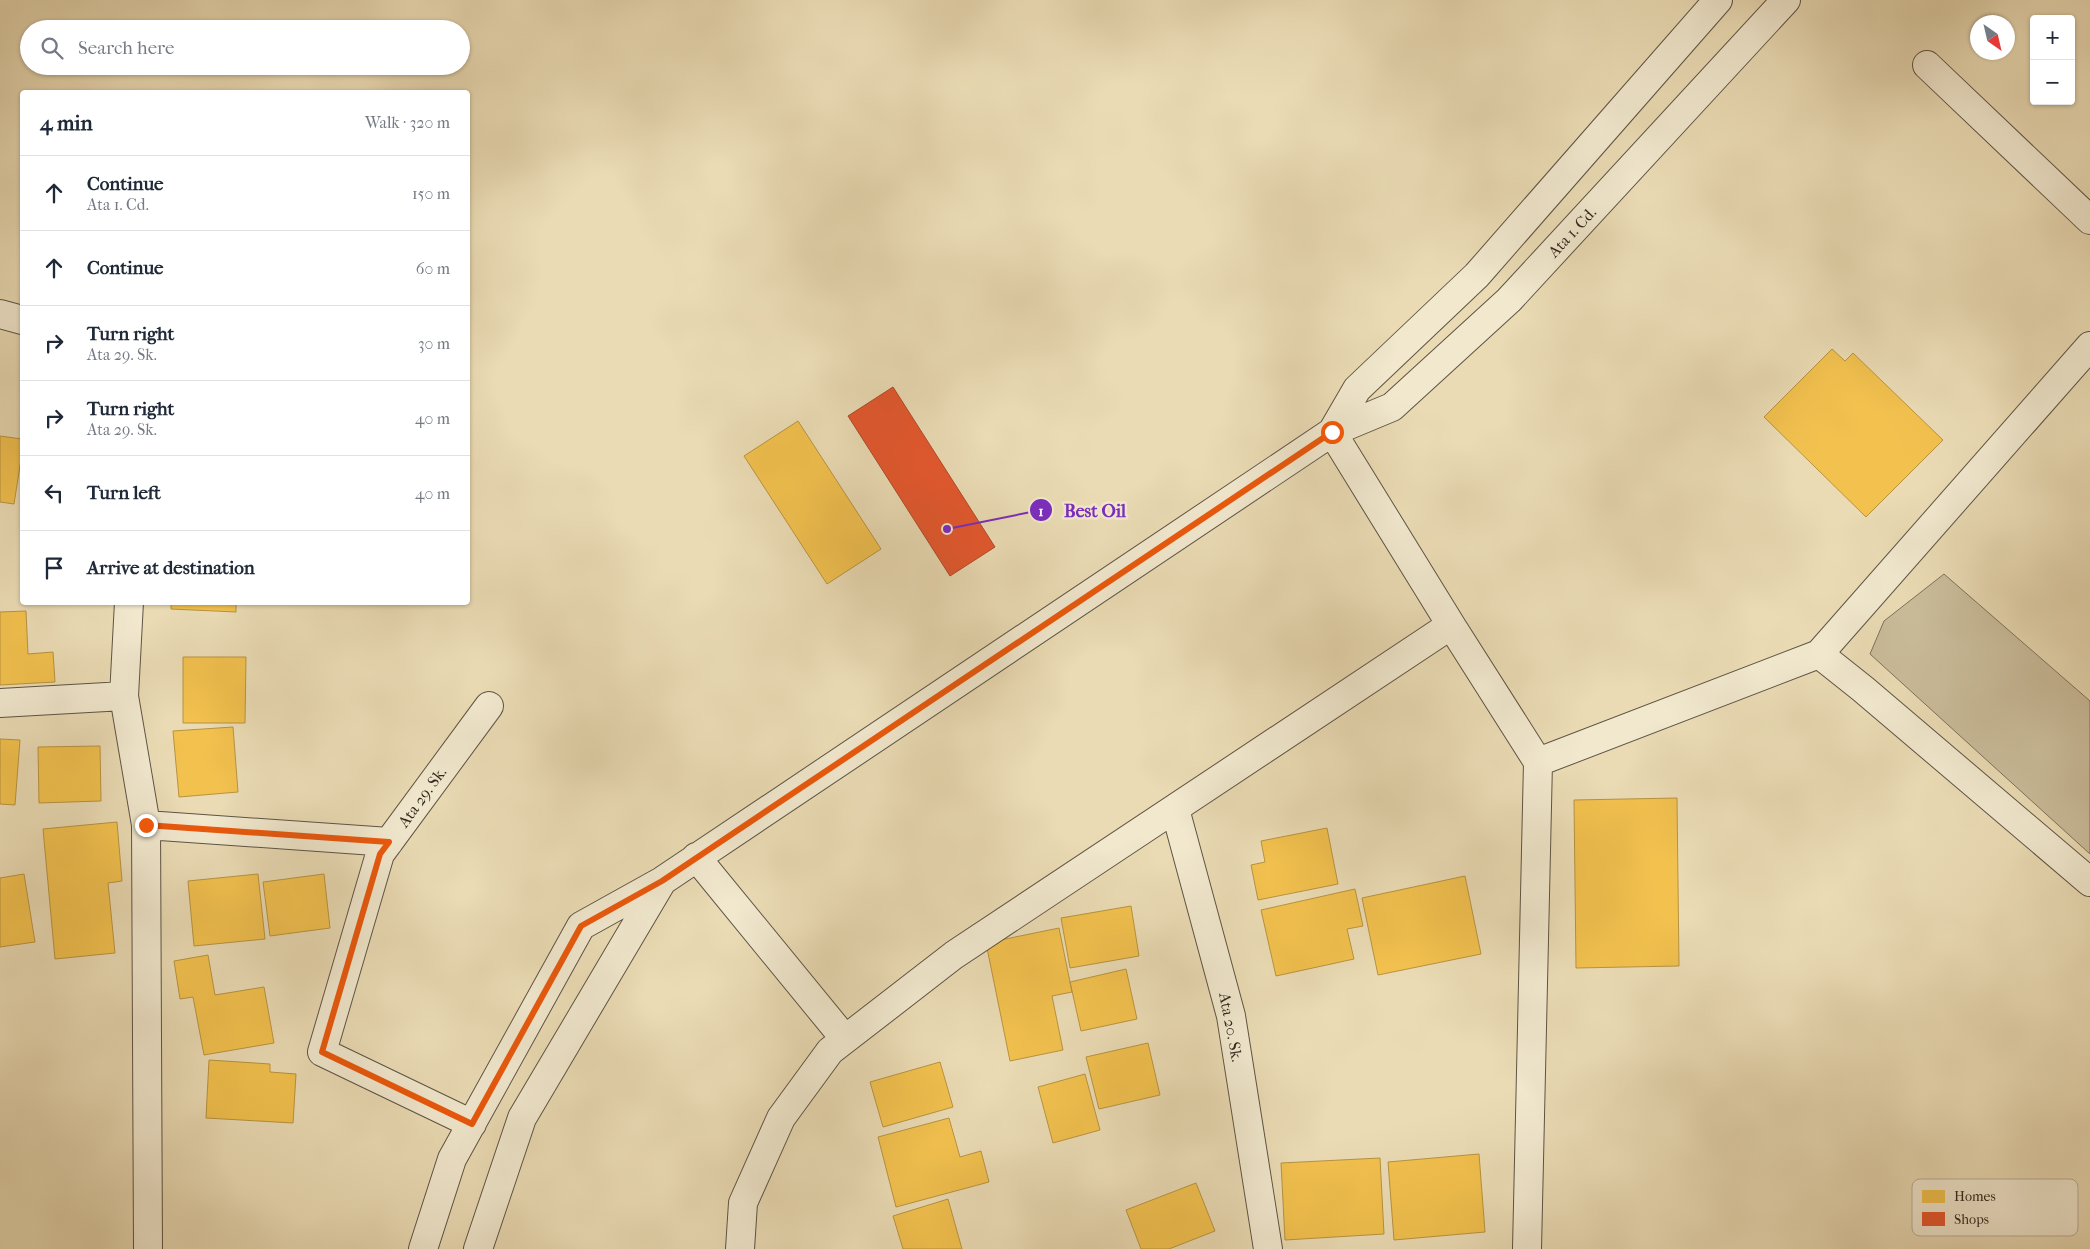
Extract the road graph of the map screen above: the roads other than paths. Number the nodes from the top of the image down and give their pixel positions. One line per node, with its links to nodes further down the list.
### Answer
1 (1718, 0): 8 (street, Ata 1. Cd.)
2 (1786, 0): 8 (street, Ata 1. Cd.)
3 (1927, 65): 4 (street)
4 (2090, 220)
5 (0, 314): 6 (street)
6 (20, 319)
7 (2090, 346): 11 (street)
8 (1332, 432): 10 (street); 19 (street, Ata 1. Cd.)
9 (129, 605): 12 (street)
10 (1450, 625): 15 (street); 16 (street)
11 (1819, 654): 15 (street); 21 (street)
12 (124, 696): 13 (street); 17 (street)
13 (0, 703)
14 (489, 706): 18 (street, Ata 29. Sk.)
15 (1538, 762): 29 (street)
16 (1175, 808): 22 (street); 28 (street, Ata 20. Sk.)
17 (146, 825): 18 (street); 24 (street)
18 (389, 842): 23 (street, Ata 29. Sk.)
19 (696, 857): 20 (street, Ata 1. Cd.); 22 (street)
20 (662, 881): 23 (street, Ata 1. Cd.); 26 (street)
21 (2090, 882)
22 (845, 1039): 27 (street)
23 (472, 1124): 25 (street, Ata 1. Cd.)
24 (148, 1249)
25 (423, 1249)
26 (478, 1249)
27 (740, 1249)
28 (1268, 1249)
29 (1527, 1249)

